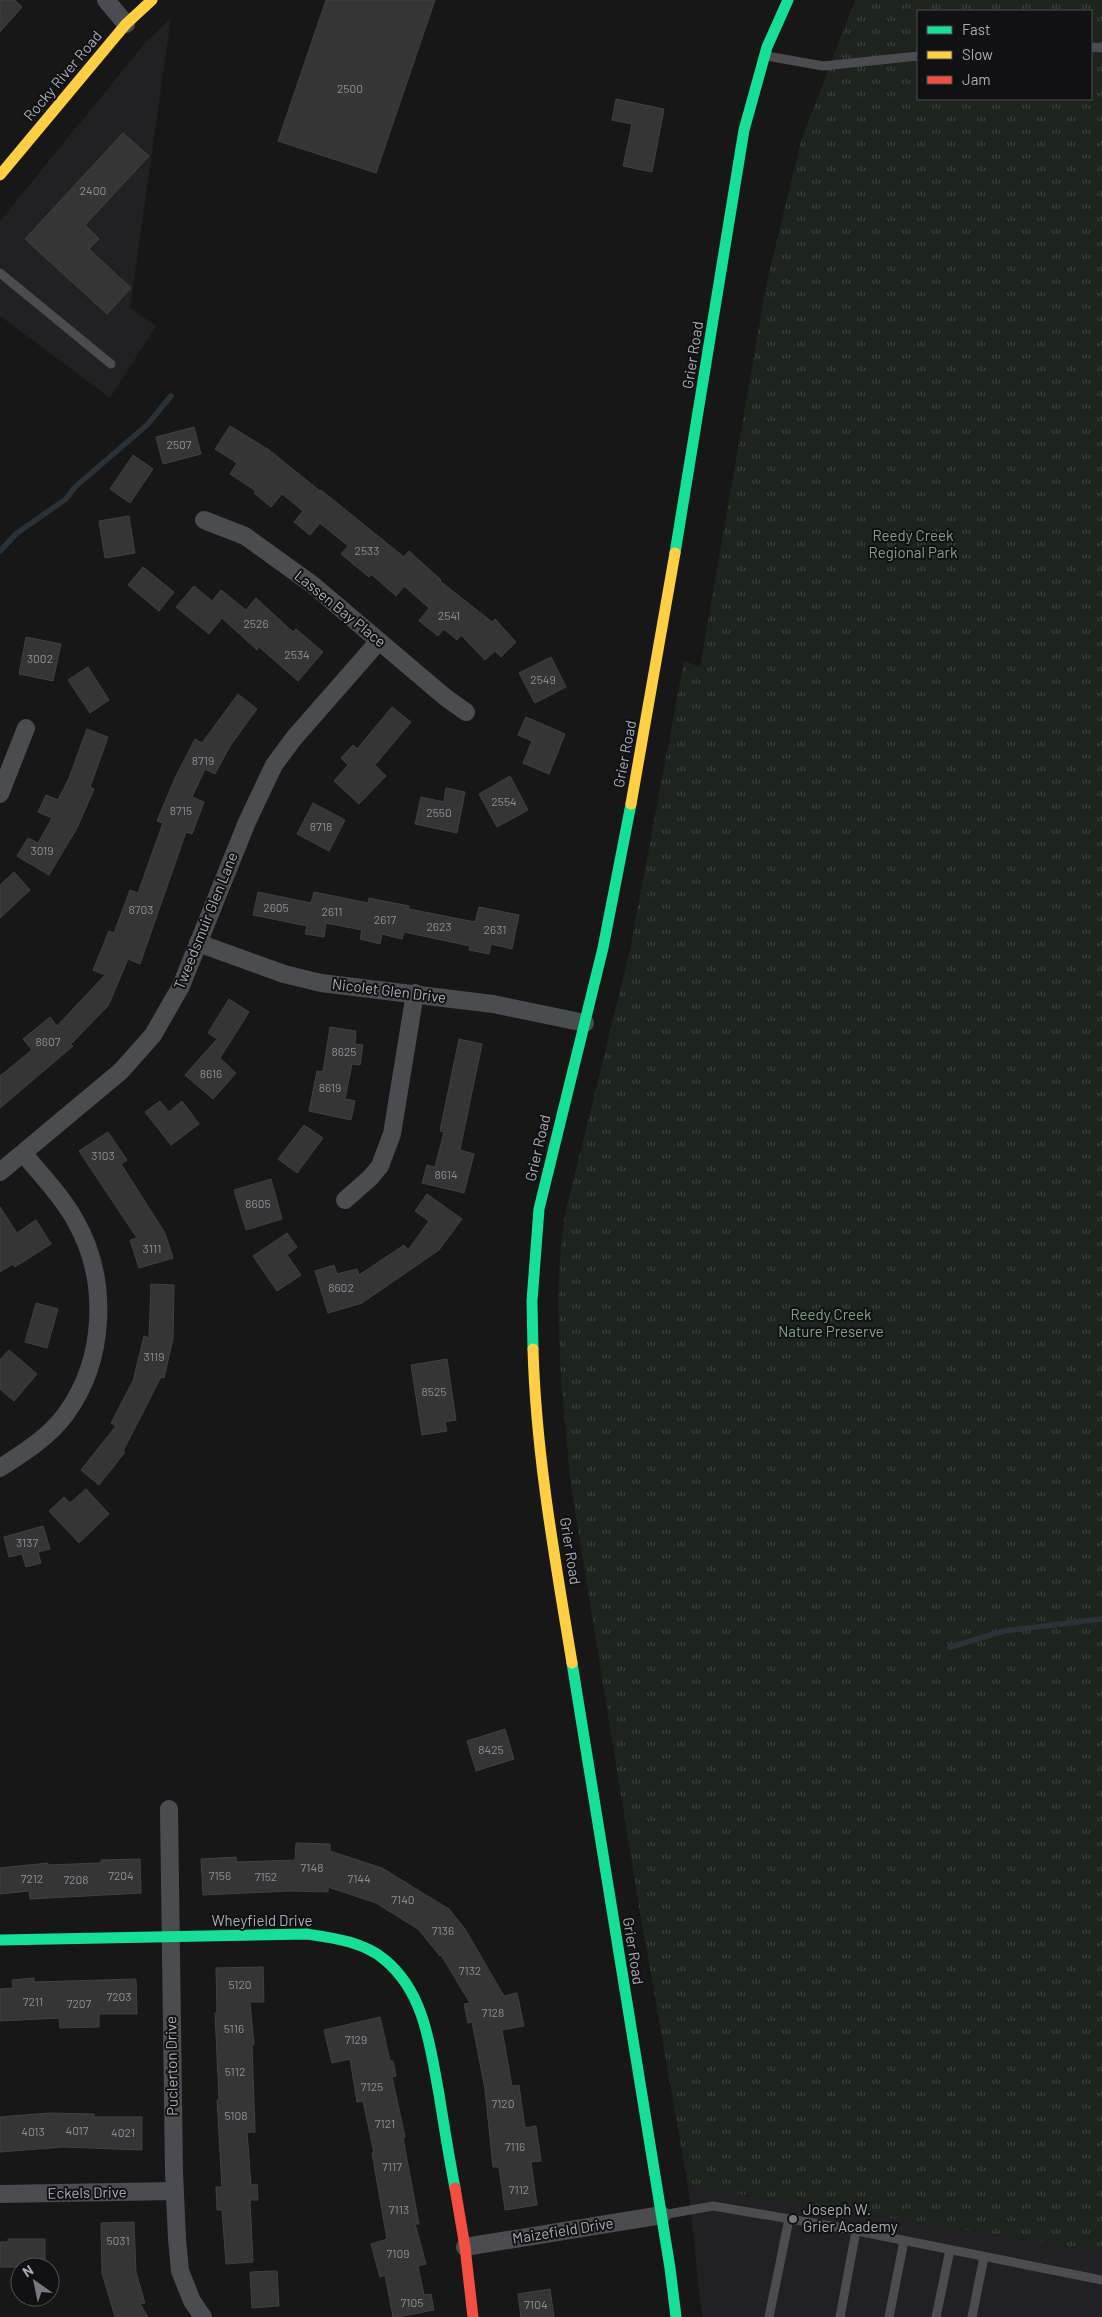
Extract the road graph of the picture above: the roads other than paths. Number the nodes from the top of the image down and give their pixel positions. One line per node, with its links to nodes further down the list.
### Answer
1 (106, 0): 4 (street)
2 (152, 0): 4 (street, Rocky River Road)
3 (788, 0): 5 (street, Grier Road)
4 (126, 24): 7 (street, Rocky River Road)
5 (764, 56): 6 (lane); 17 (street, Grier Road)
6 (917, 56)
7 (0, 175)
8 (0, 273): 9 (lane)
9 (111, 364)
10 (204, 520): 11 (street, Lassen Bay Place)
11 (378, 641): 12 (street, Lassen Bay Place); 15 (street, Tweedsmuir Glen Lane)
12 (466, 712)
13 (26, 728): 14 (street)
14 (0, 794)
15 (198, 943): 16 (street, Nicolet Glen Drive); 18 (street, Tweedsmuir Glen Lane)
16 (415, 993): 17 (street, Nicolet Glen Drive); 20 (street)
17 (585, 1023): 27 (street, Grier Road)
18 (24, 1154): 19 (street, Tweedsmuir Glen Lane); 21 (street)
19 (0, 1172)
20 (345, 1200)
21 (0, 1468)
22 (169, 1809): 23 (street, Puclerton Drive)
23 (171, 1937): 24 (street, Wheyfield Drive); 25 (street, Puclerton Drive); 31 (street, Wheyfield Drive)
24 (0, 1940)
25 (174, 2191): 26 (street, Eckels Drive); 35 (street, Puclerton Drive)
26 (0, 2194)
27 (662, 2215): 28 (lane); 31 (street, Maizefield Drive); 37 (street, Grier Road)
28 (789, 2219): 29 (lane); 38 (lane)
29 (856, 2231): 30 (lane); 39 (lane)
30 (904, 2240): 32 (lane); 40 (lane)
31 (464, 2247): 36 (street, Wheyfield Drive)
32 (950, 2250): 33 (lane); 41 (lane)
33 (984, 2257): 34 (lane); 42 (lane)
34 (1102, 2280)
35 (203, 2317)
36 (473, 2317)
37 (676, 2317)
38 (770, 2317)
39 (840, 2317)
40 (889, 2317)
41 (936, 2317)
42 (972, 2317)

